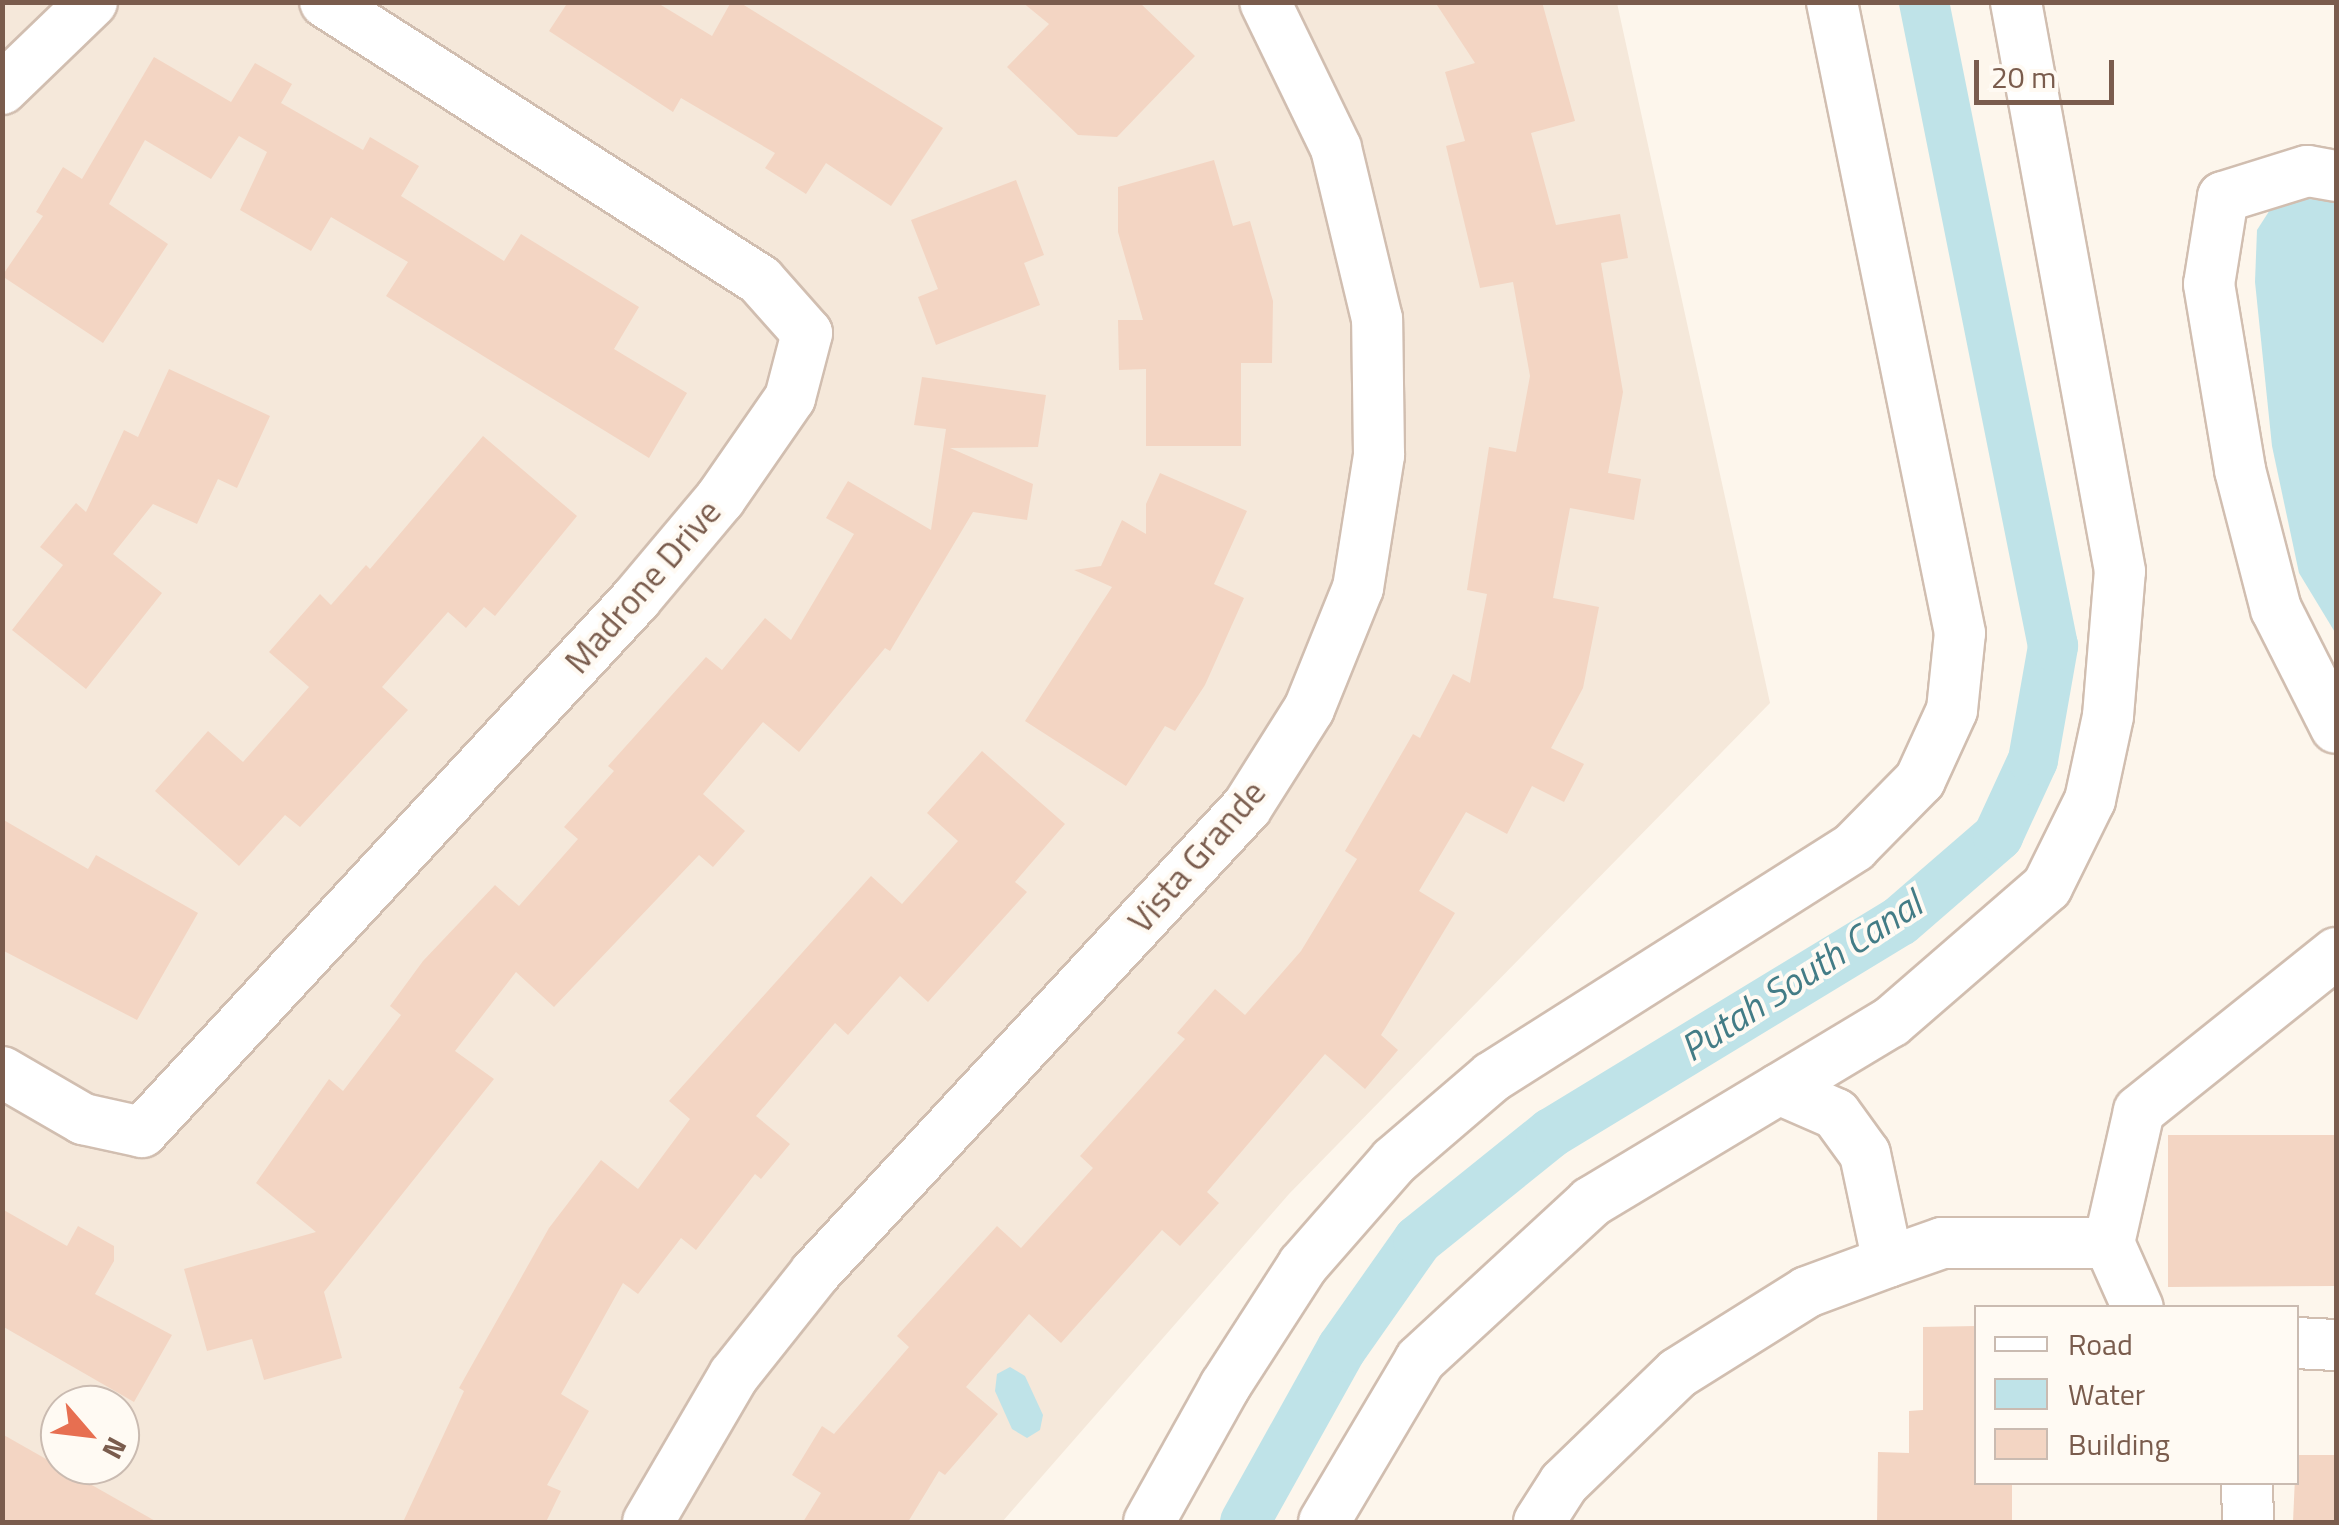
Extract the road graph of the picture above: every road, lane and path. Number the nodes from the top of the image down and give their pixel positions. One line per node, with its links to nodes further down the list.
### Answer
1 (92, 2): 6 (street)
2 (325, 2): 10 (street, Madrone Drive)
3 (1265, 2): 18 (street, Vista Grande)
4 (1832, 2): 19 (street)
5 (2016, 2): 11 (street)
6 (2, 89)
7 (2336, 176): 8 (street)
8 (2336, 728)
9 (2336, 954): 12 (street)
10 (2, 1072)
11 (1779, 1088): 13 (street); 20 (street)
12 (2109, 1243): 13 (street); 14 (street)
13 (1888, 1262): 21 (street)
14 (2137, 1305)
15 (2299, 1343): 16 (street)
16 (2336, 1346)
17 (2248, 1485): 22 (street)
18 (648, 1522)
19 (1149, 1522)
20 (1324, 1522)
21 (1539, 1522)
22 (2248, 1522)

